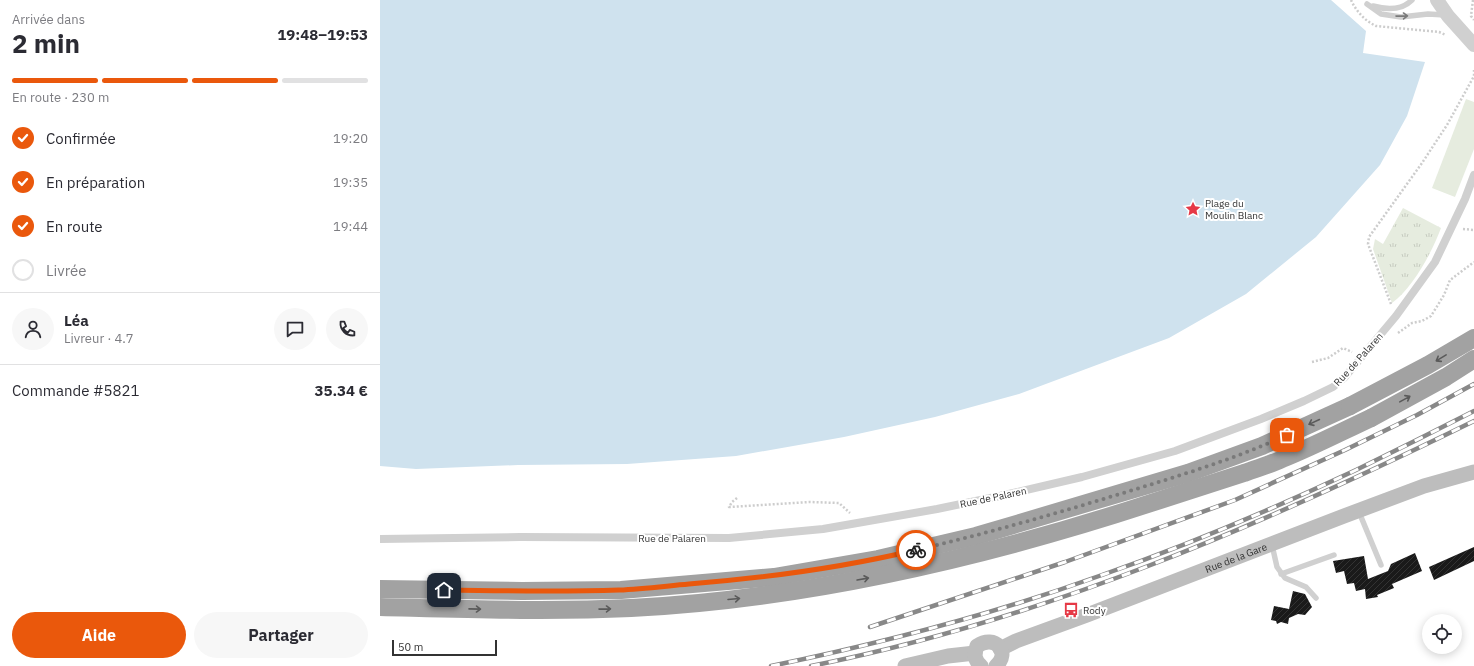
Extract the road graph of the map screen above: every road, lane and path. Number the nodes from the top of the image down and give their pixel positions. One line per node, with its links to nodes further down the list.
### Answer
1 (1351, 0): 7 (path)
2 (1412, 0): 5 (lane, one-way to 5)
3 (1437, 0): 5 (street)
4 (1473, 0): 6 (path)
5 (1448, 16): 8 (street)
6 (1474, 20)
7 (1452, 37)
8 (1474, 45)
9 (1474, 70): 12 (path)
10 (1474, 175): 12 (street, Rue de Palaren)
11 (1474, 262): 13 (path)
12 (1396, 316): 21 (street, Rue de Palaren)
13 (1396, 334)
14 (1474, 338): 29 (highway, one-way to 29, bridge)
15 (1350, 351): 17 (path)
16 (1474, 359): 32 (highway, one-way to 16, bridge)
17 (1312, 362)
18 (1474, 472): 20 (main road, Rue de la Gare)
19 (737, 498): 21 (path)
20 (1358, 510): 23 (main road, Rue de la Gare); 25 (lane)
21 (861, 523): 22 (street, Rue de Palaren)
22 (380, 539)
23 (1272, 544): 26 (lane); 34 (main road, Rue de la Gare)
24 (1334, 555): 26 (lane)
25 (1381, 565)
26 (1281, 574): 30 (lane)
27 (380, 585): 29 (highway)
28 (380, 589): 29 (highway)
29 (413, 589)
30 (1316, 598)
31 (380, 607): 32 (highway)
32 (436, 608): 33 (highway)
33 (380, 617)
34 (1000, 649): 35 (main road); 37 (main road)
35 (978, 659): 36 (main road)
36 (905, 666)
37 (996, 666)

